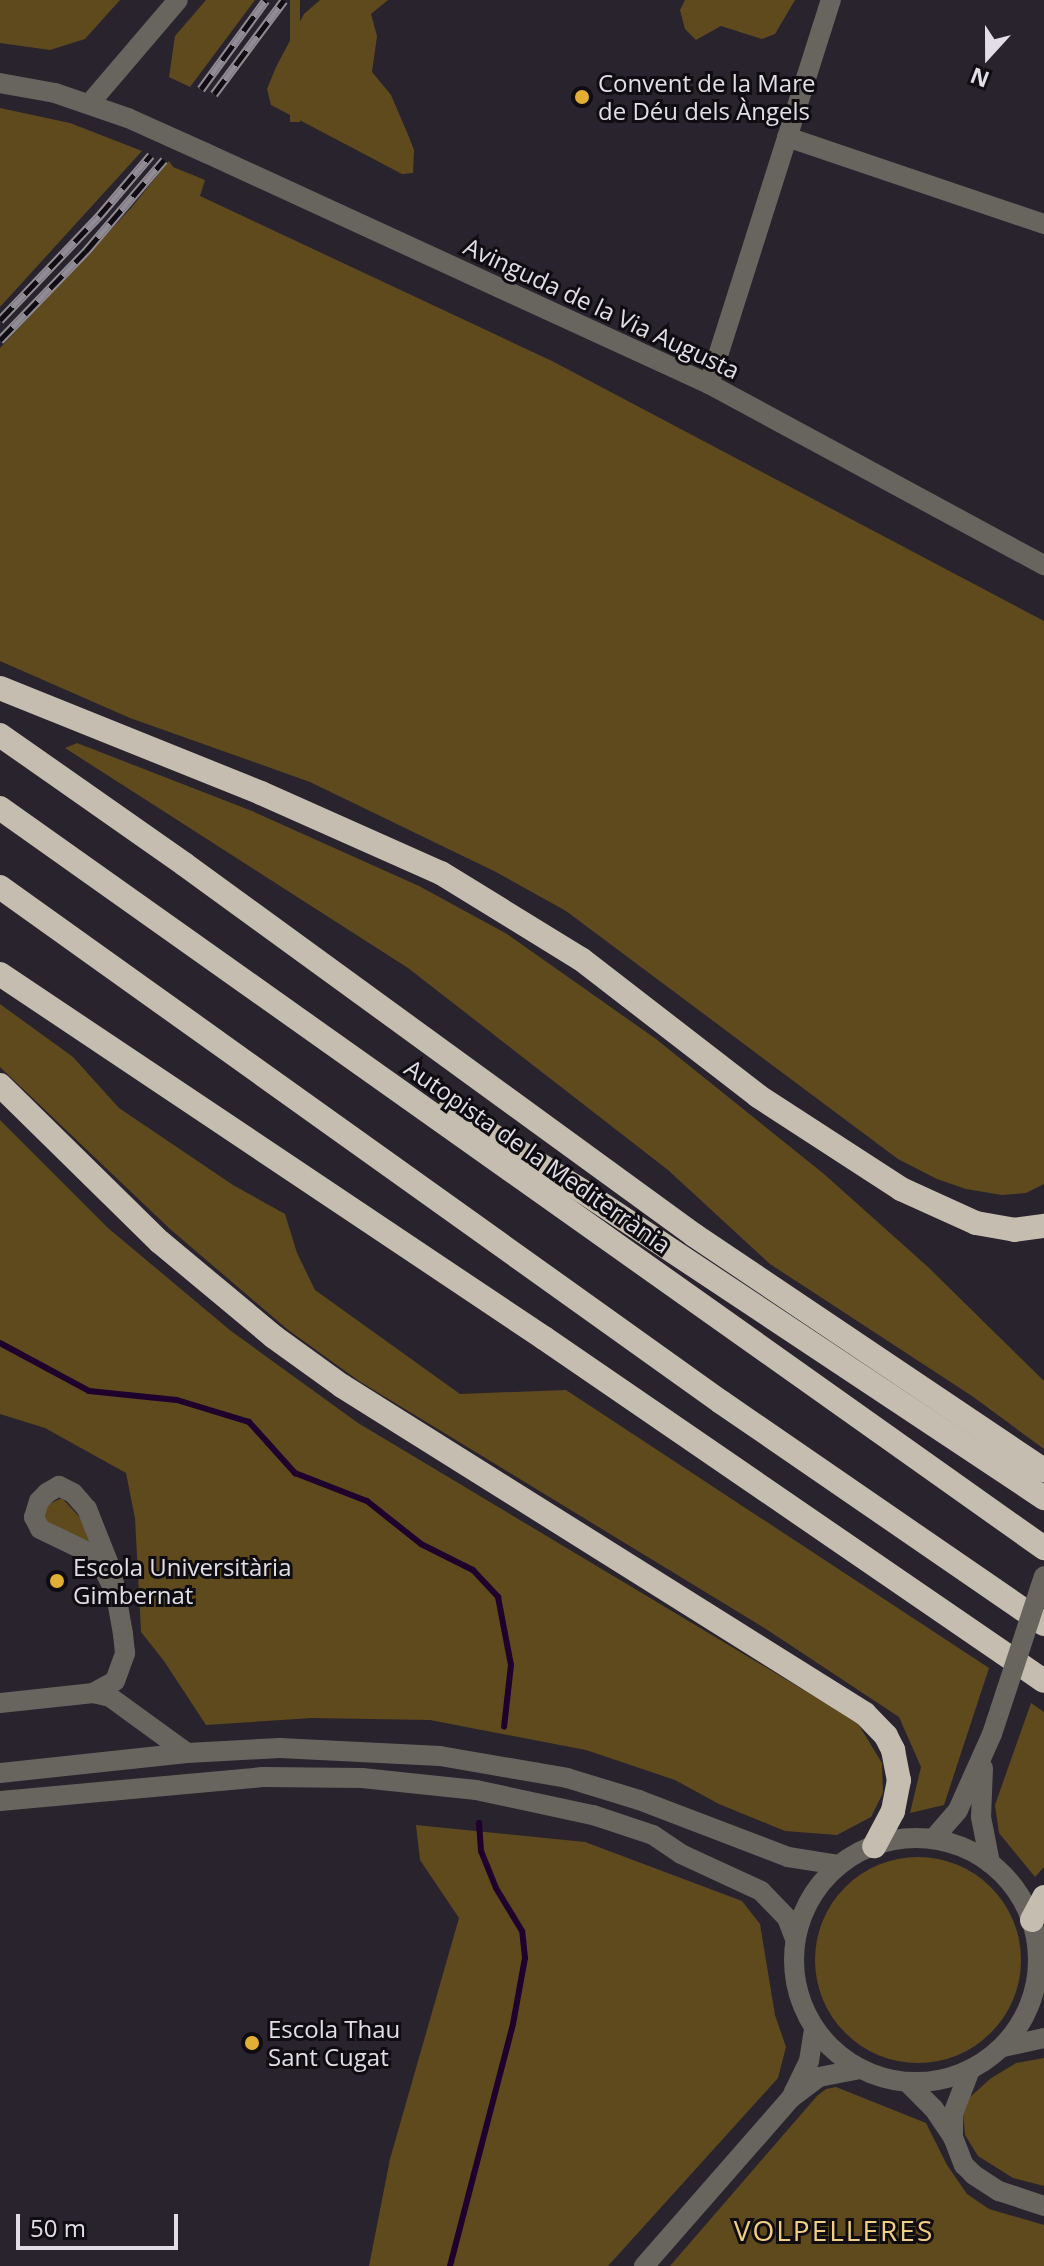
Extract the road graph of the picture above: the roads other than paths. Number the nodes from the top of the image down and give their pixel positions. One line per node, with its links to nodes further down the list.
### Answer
1 (178, 0): 4 (street)
2 (831, 0): 5 (street)
3 (0, 83): 4 (street)
4 (90, 103): 7 (street, Avinguda de la Via Augusta, bridge)
5 (787, 137): 6 (street); 7 (street)
6 (1044, 224)
7 (709, 384): 8 (street, Avinguda de la Via Augusta)
8 (1044, 565)
9 (0, 688): 16 (highway)
10 (0, 735): 17 (highway)
11 (0, 808): 14 (highway, Autopista de la Mediterrània)
12 (0, 887): 22 (highway)
13 (0, 974): 23 (highway)
14 (260, 992): 18 (highway); 19 (highway, Autopista de la Mediterrània)
15 (0, 1085): 31 (highway)
16 (1044, 1226)
17 (1044, 1470)
18 (1044, 1498)
19 (1044, 1548)
20 (1044, 1576): 27 (street, bridge)
21 (115, 1591): 21 (street); 24 (street)
22 (1044, 1624)
23 (1044, 1681)
24 (93, 1693): 25 (street); 26 (street)
25 (0, 1703)
26 (187, 1753): 28 (street); 33 (street)
27 (984, 1759): 30 (street); 32 (street)
28 (0, 1773)
29 (0, 1801): 36 (street)
30 (933, 1839): 31 (street); 32 (street)
31 (874, 1846): 33 (street)
32 (990, 1863): 35 (street)
33 (839, 1865): 36 (street)
34 (1044, 1897): 35 (highway)
35 (1032, 1920): 37 (street)
36 (795, 1939): 38 (street)
37 (1041, 1957): 40 (street)
38 (814, 2028): 41 (street); 44 (street)
39 (1044, 2038): 40 (street)
40 (1003, 2047): 42 (street)
41 (860, 2069): 43 (street); 44 (street)
42 (970, 2070): 43 (street); 45 (street)
43 (907, 2082): 45 (street)
44 (791, 2098): 47 (street)
45 (953, 2137): 46 (street)
46 (1044, 2206)
47 (644, 2266)

